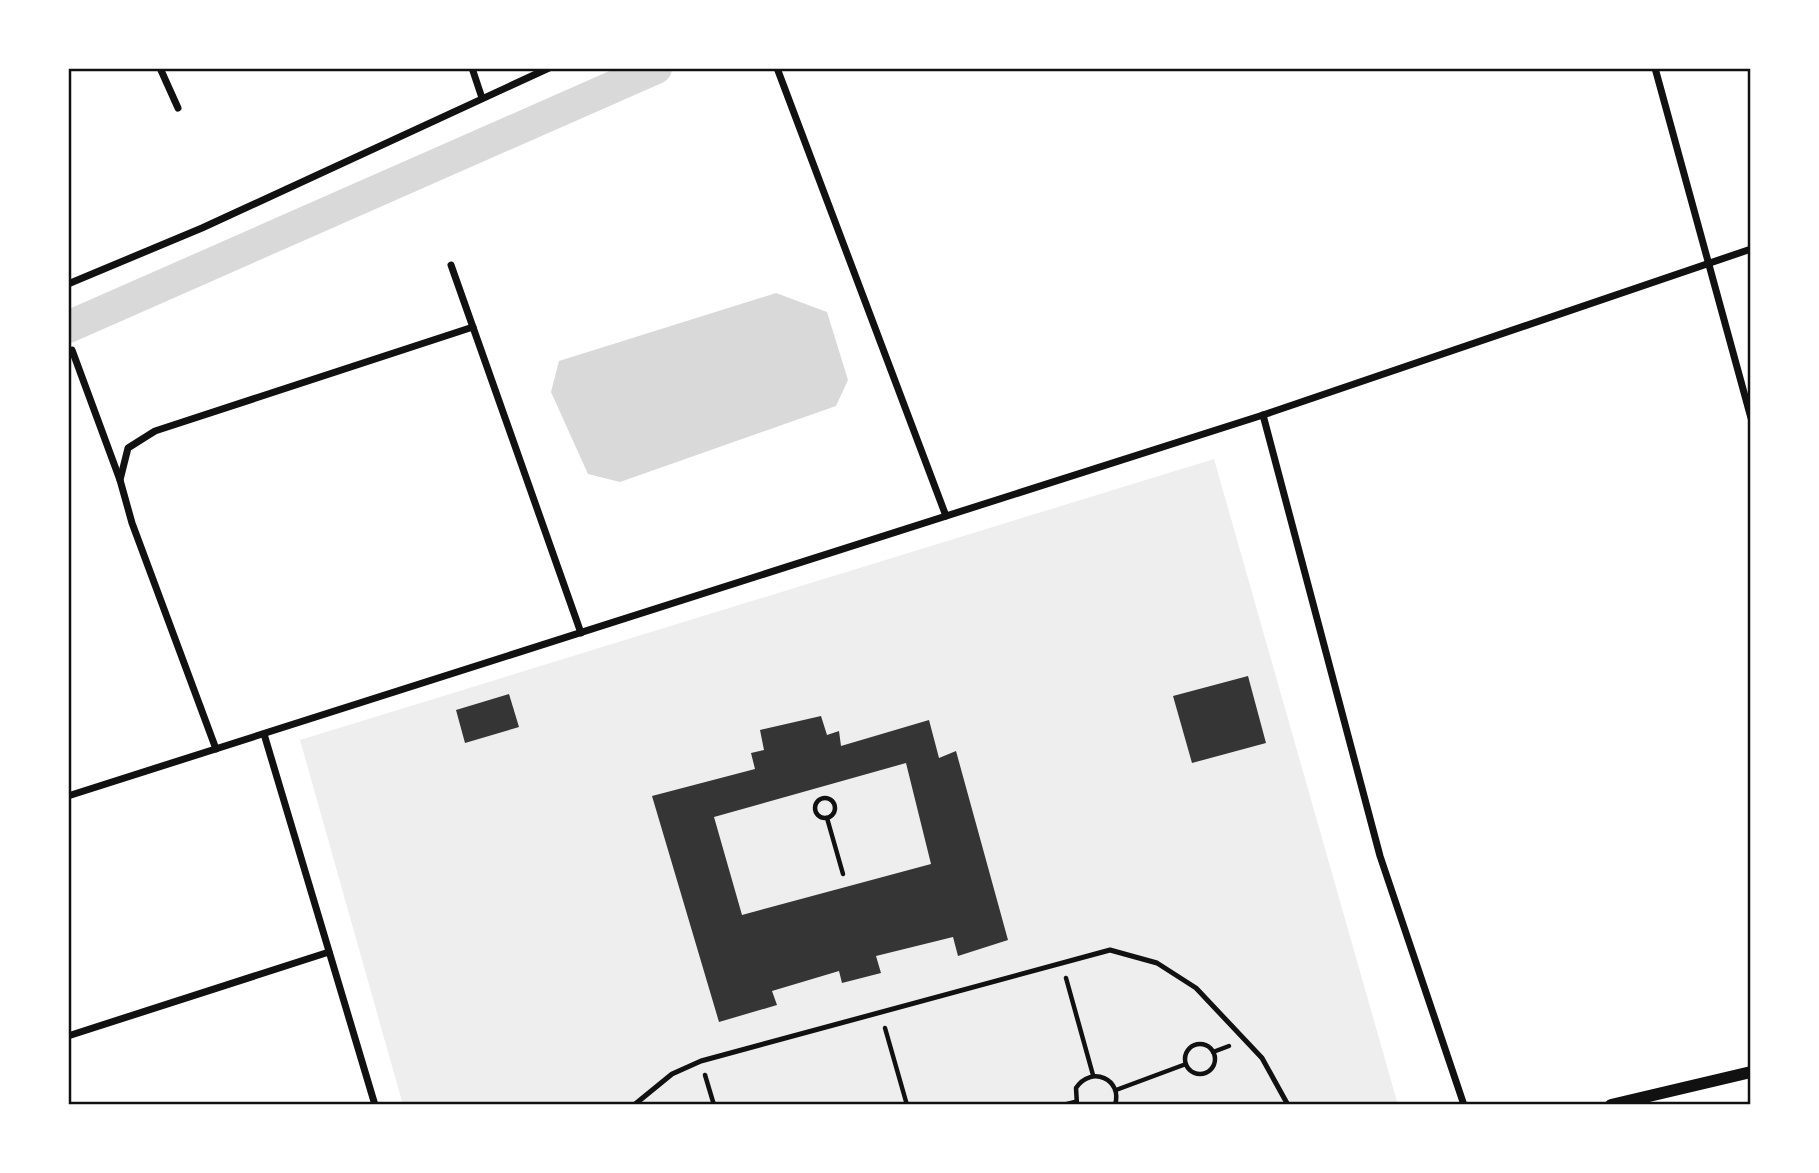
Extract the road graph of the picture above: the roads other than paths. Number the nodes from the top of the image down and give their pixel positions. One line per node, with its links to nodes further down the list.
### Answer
1 (160, 68): 7 (street)
2 (472, 68): 6 (street)
3 (549, 68): 6 (street)
4 (776, 68): 17 (street)
5 (1655, 68): 9 (street)
6 (482, 98): 11 (street)
7 (178, 108)
8 (1751, 249): 9 (street)
9 (1706, 264): 14 (street); 15 (street)
10 (451, 265): 12 (street)
11 (68, 284)
12 (473, 327): 16 (street); 18 (street)
13 (72, 350): 16 (street)
14 (1263, 415): 17 (street); 28 (street)
15 (1751, 418)
16 (120, 480): 20 (street)
17 (946, 516): 18 (street)
18 (581, 633): 19 (street)
19 (264, 734): 20 (street); 22 (street)
20 (216, 749): 21 (street)
21 (68, 796)
22 (329, 952): 23 (street); 25 (street)
23 (68, 1036)
24 (1751, 1072): 29 (street)
25 (375, 1105)
26 (634, 1105): 27 (lane)
27 (1288, 1105)
28 (1464, 1105)
29 (1611, 1105)

